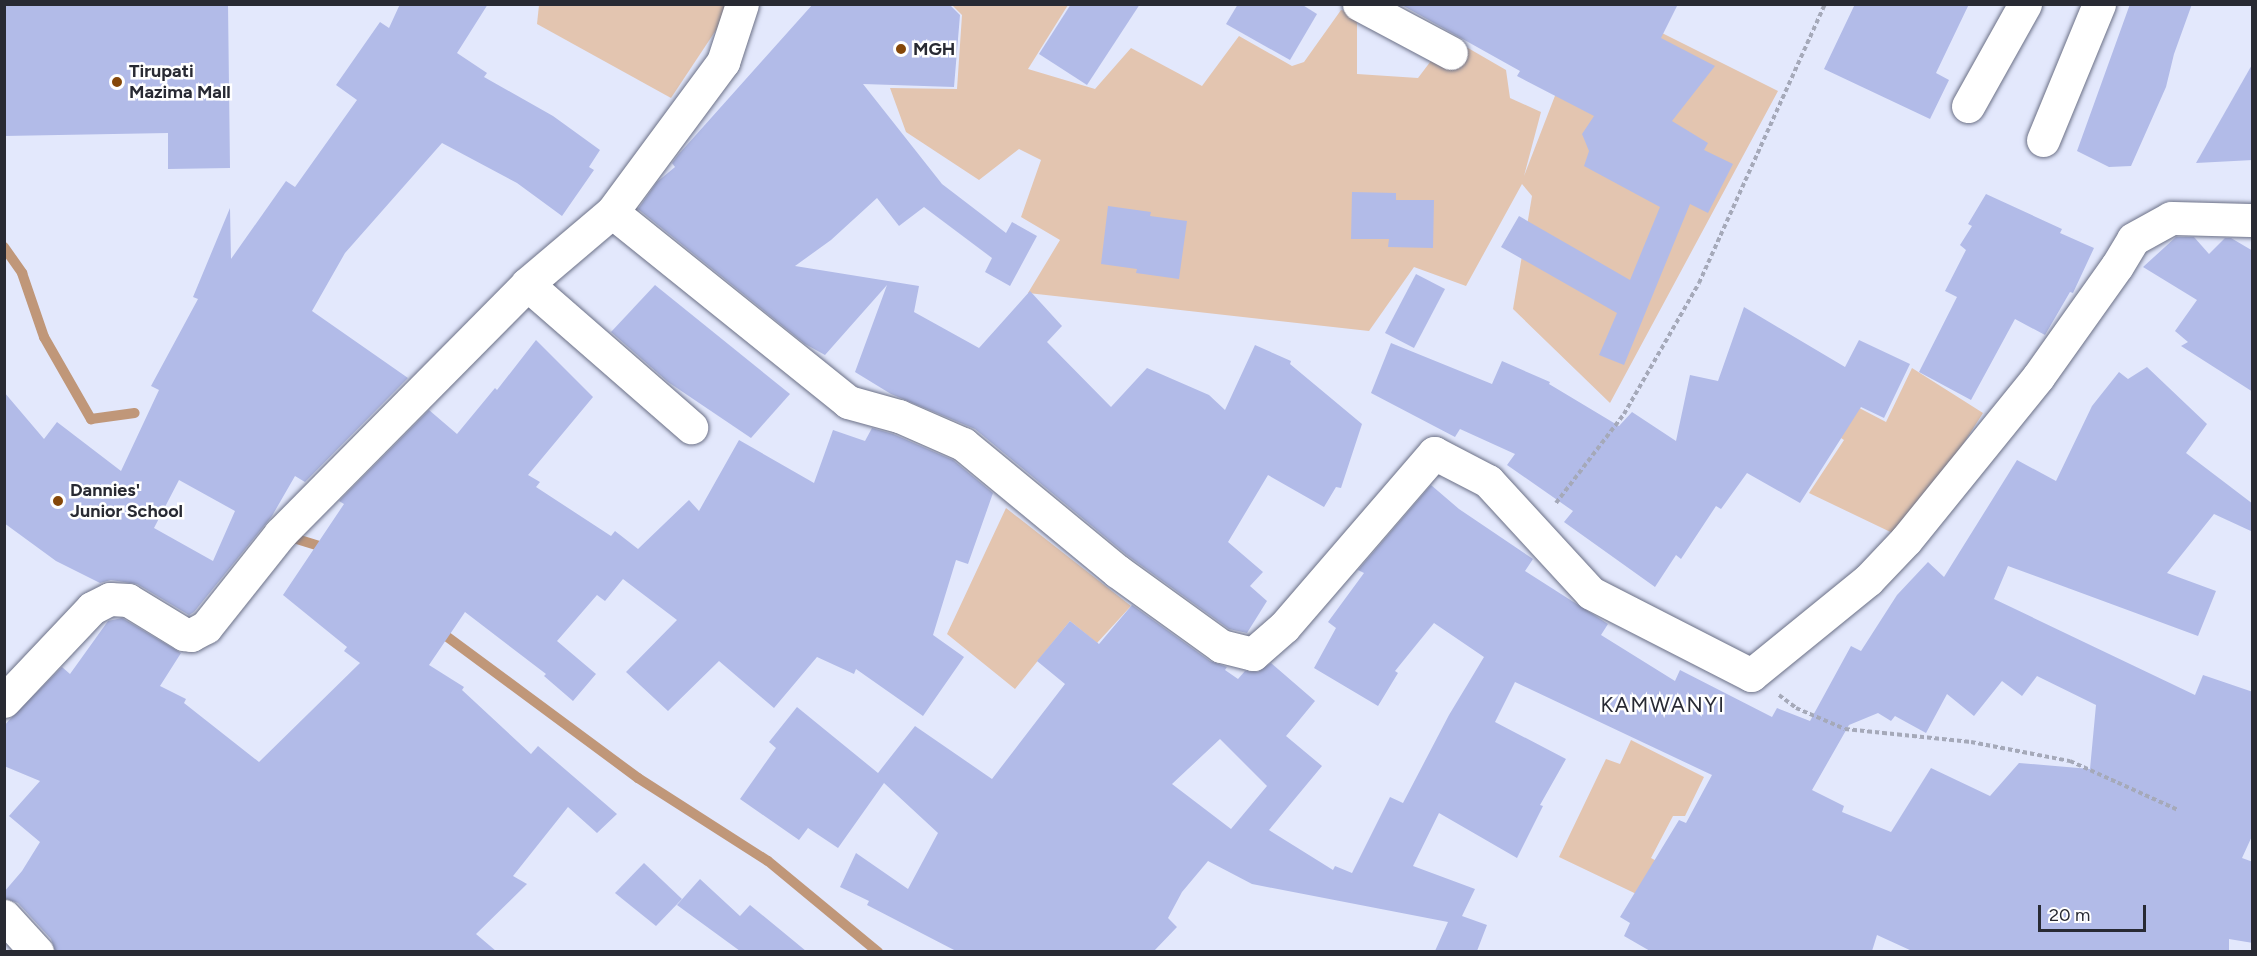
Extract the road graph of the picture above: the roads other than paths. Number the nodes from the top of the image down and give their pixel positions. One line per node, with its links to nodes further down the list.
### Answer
1 (742, 4): 8 (street)
2 (1359, 4): 5 (street)
3 (2025, 4): 6 (street)
4 (2099, 4): 7 (street)
5 (1451, 52)
6 (1968, 106)
7 (2043, 140)
8 (612, 212): 9 (street); 10 (street)
9 (2253, 220)
10 (527, 285): 11 (street); 12 (street)
11 (692, 427)
12 (4, 701)
13 (4, 916): 14 (street)
14 (37, 951)

